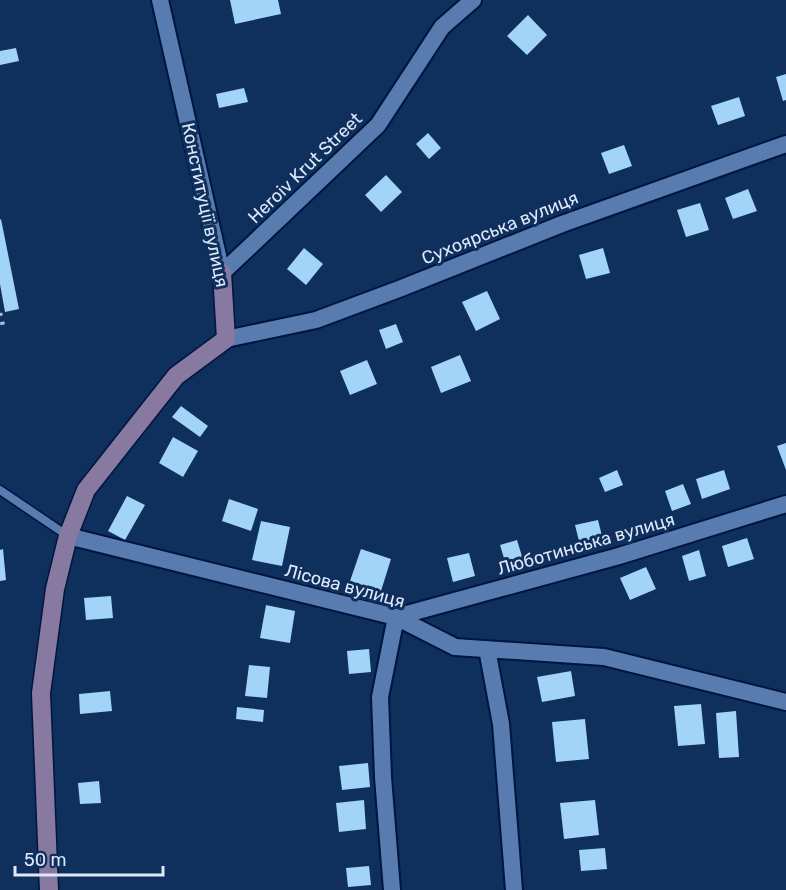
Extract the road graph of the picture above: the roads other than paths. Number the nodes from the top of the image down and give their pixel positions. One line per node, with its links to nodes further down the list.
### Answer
1 (160, 0): 4 (street, Конституції вулиця)
2 (473, 0): 4 (street, Heroiv Krut Street)
3 (786, 144): 5 (street, Сухоярська вулиця)
4 (222, 273): 5 (street, Конституції вулиця)
5 (226, 339): 8 (street)
6 (0, 490): 8 (lane)
7 (786, 504): 9 (street, Люботинська вулиця)
8 (68, 536): 9 (street, Лісова вулиця); 12 (street)
9 (396, 617): 10 (street, Лісова вулиця); 13 (street)
10 (487, 649): 11 (street, Лісова вулиця); 14 (street)
11 (786, 702)
12 (50, 890)
13 (392, 890)
14 (514, 890)

